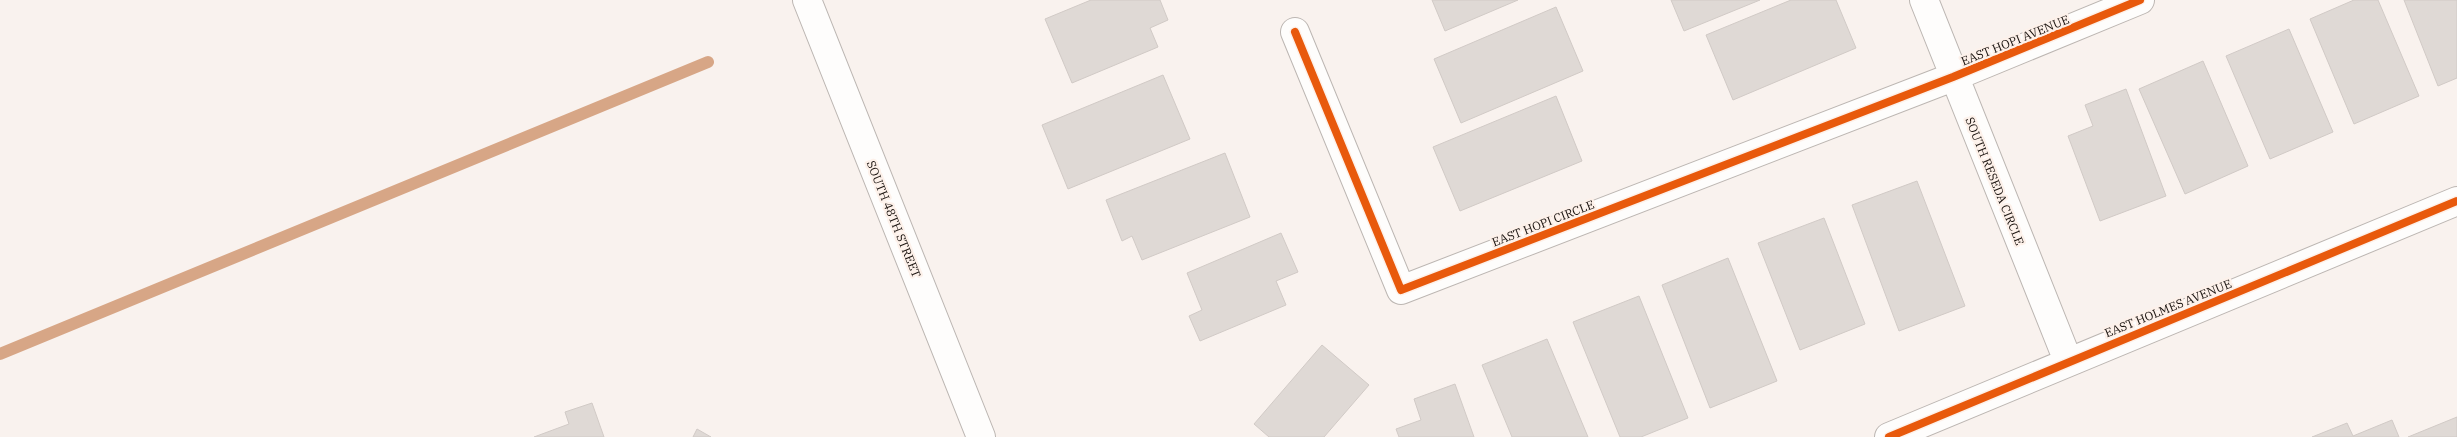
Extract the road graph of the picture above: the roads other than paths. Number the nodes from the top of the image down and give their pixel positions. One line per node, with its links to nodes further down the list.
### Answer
1 (807, 0): 8 (street, SOUTH 48TH STREET)
2 (1924, 0): 5 (street, SOUTH RESEDA CIRCLE)
3 (2140, 0): 5 (street, EAST HOPI AVENUE)
4 (1295, 32): 5 (street, EAST HOPI CIRCLE)
5 (1953, 77): 7 (street, SOUTH RESEDA CIRCLE)
6 (2457, 201): 7 (street, EAST HOLMES AVENUE)
7 (2068, 361): 9 (street, EAST HOLMES AVENUE)
8 (981, 437)
9 (1889, 437)

